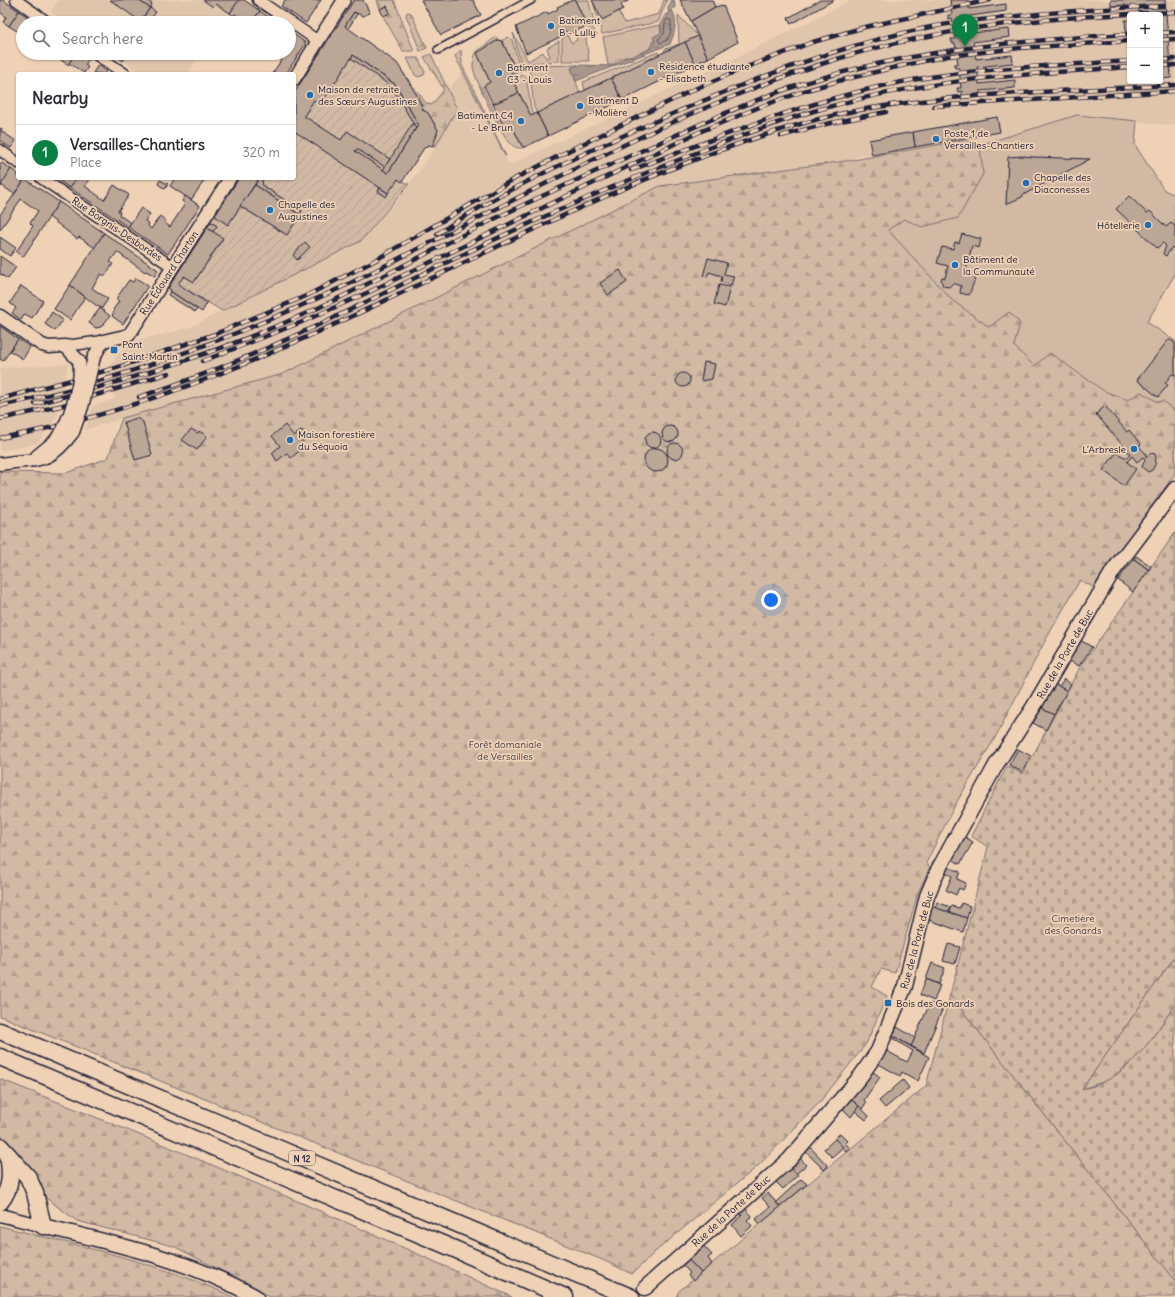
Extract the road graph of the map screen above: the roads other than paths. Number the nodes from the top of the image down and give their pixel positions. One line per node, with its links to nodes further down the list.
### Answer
1 (16, 0): 5 (street)
2 (258, 0): 6 (street)
3 (344, 0): 8 (street)
4 (531, 0): 9 (street)
5 (40, 16)
6 (281, 16)
7 (296, 26): 8 (street)
8 (318, 41): 12 (street)
9 (438, 50)
10 (104, 60): 11 (street)
11 (122, 72)
12 (296, 76)
13 (0, 150): 14 (street)
14 (16, 162)
15 (44, 180): 17 (street, Rue Borgnis-Desbordes)
16 (229, 180): 17 (street, Rue Édouard Charton)
17 (173, 267): 19 (street, Rue Édouard Charton)
18 (0, 316): 20 (street)
19 (97, 342): 20 (street); 21 (street, bridge)
20 (65, 346): 21 (street, bridge)
21 (68, 431): 22 (street)
22 (0, 464)
23 (1175, 489): 30 (main road, Rue de la Porte de Buc)
24 (0, 1031): 33 (highway, N 12)
25 (0, 1057): 32 (highway, N 12)
26 (4, 1150): 27 (highway); 29 (highway)
27 (0, 1202)
28 (0, 1215): 29 (street)
29 (44, 1226): 31 (main road)
30 (645, 1288)
31 (256, 1297)
32 (565, 1297)
33 (631, 1297)

